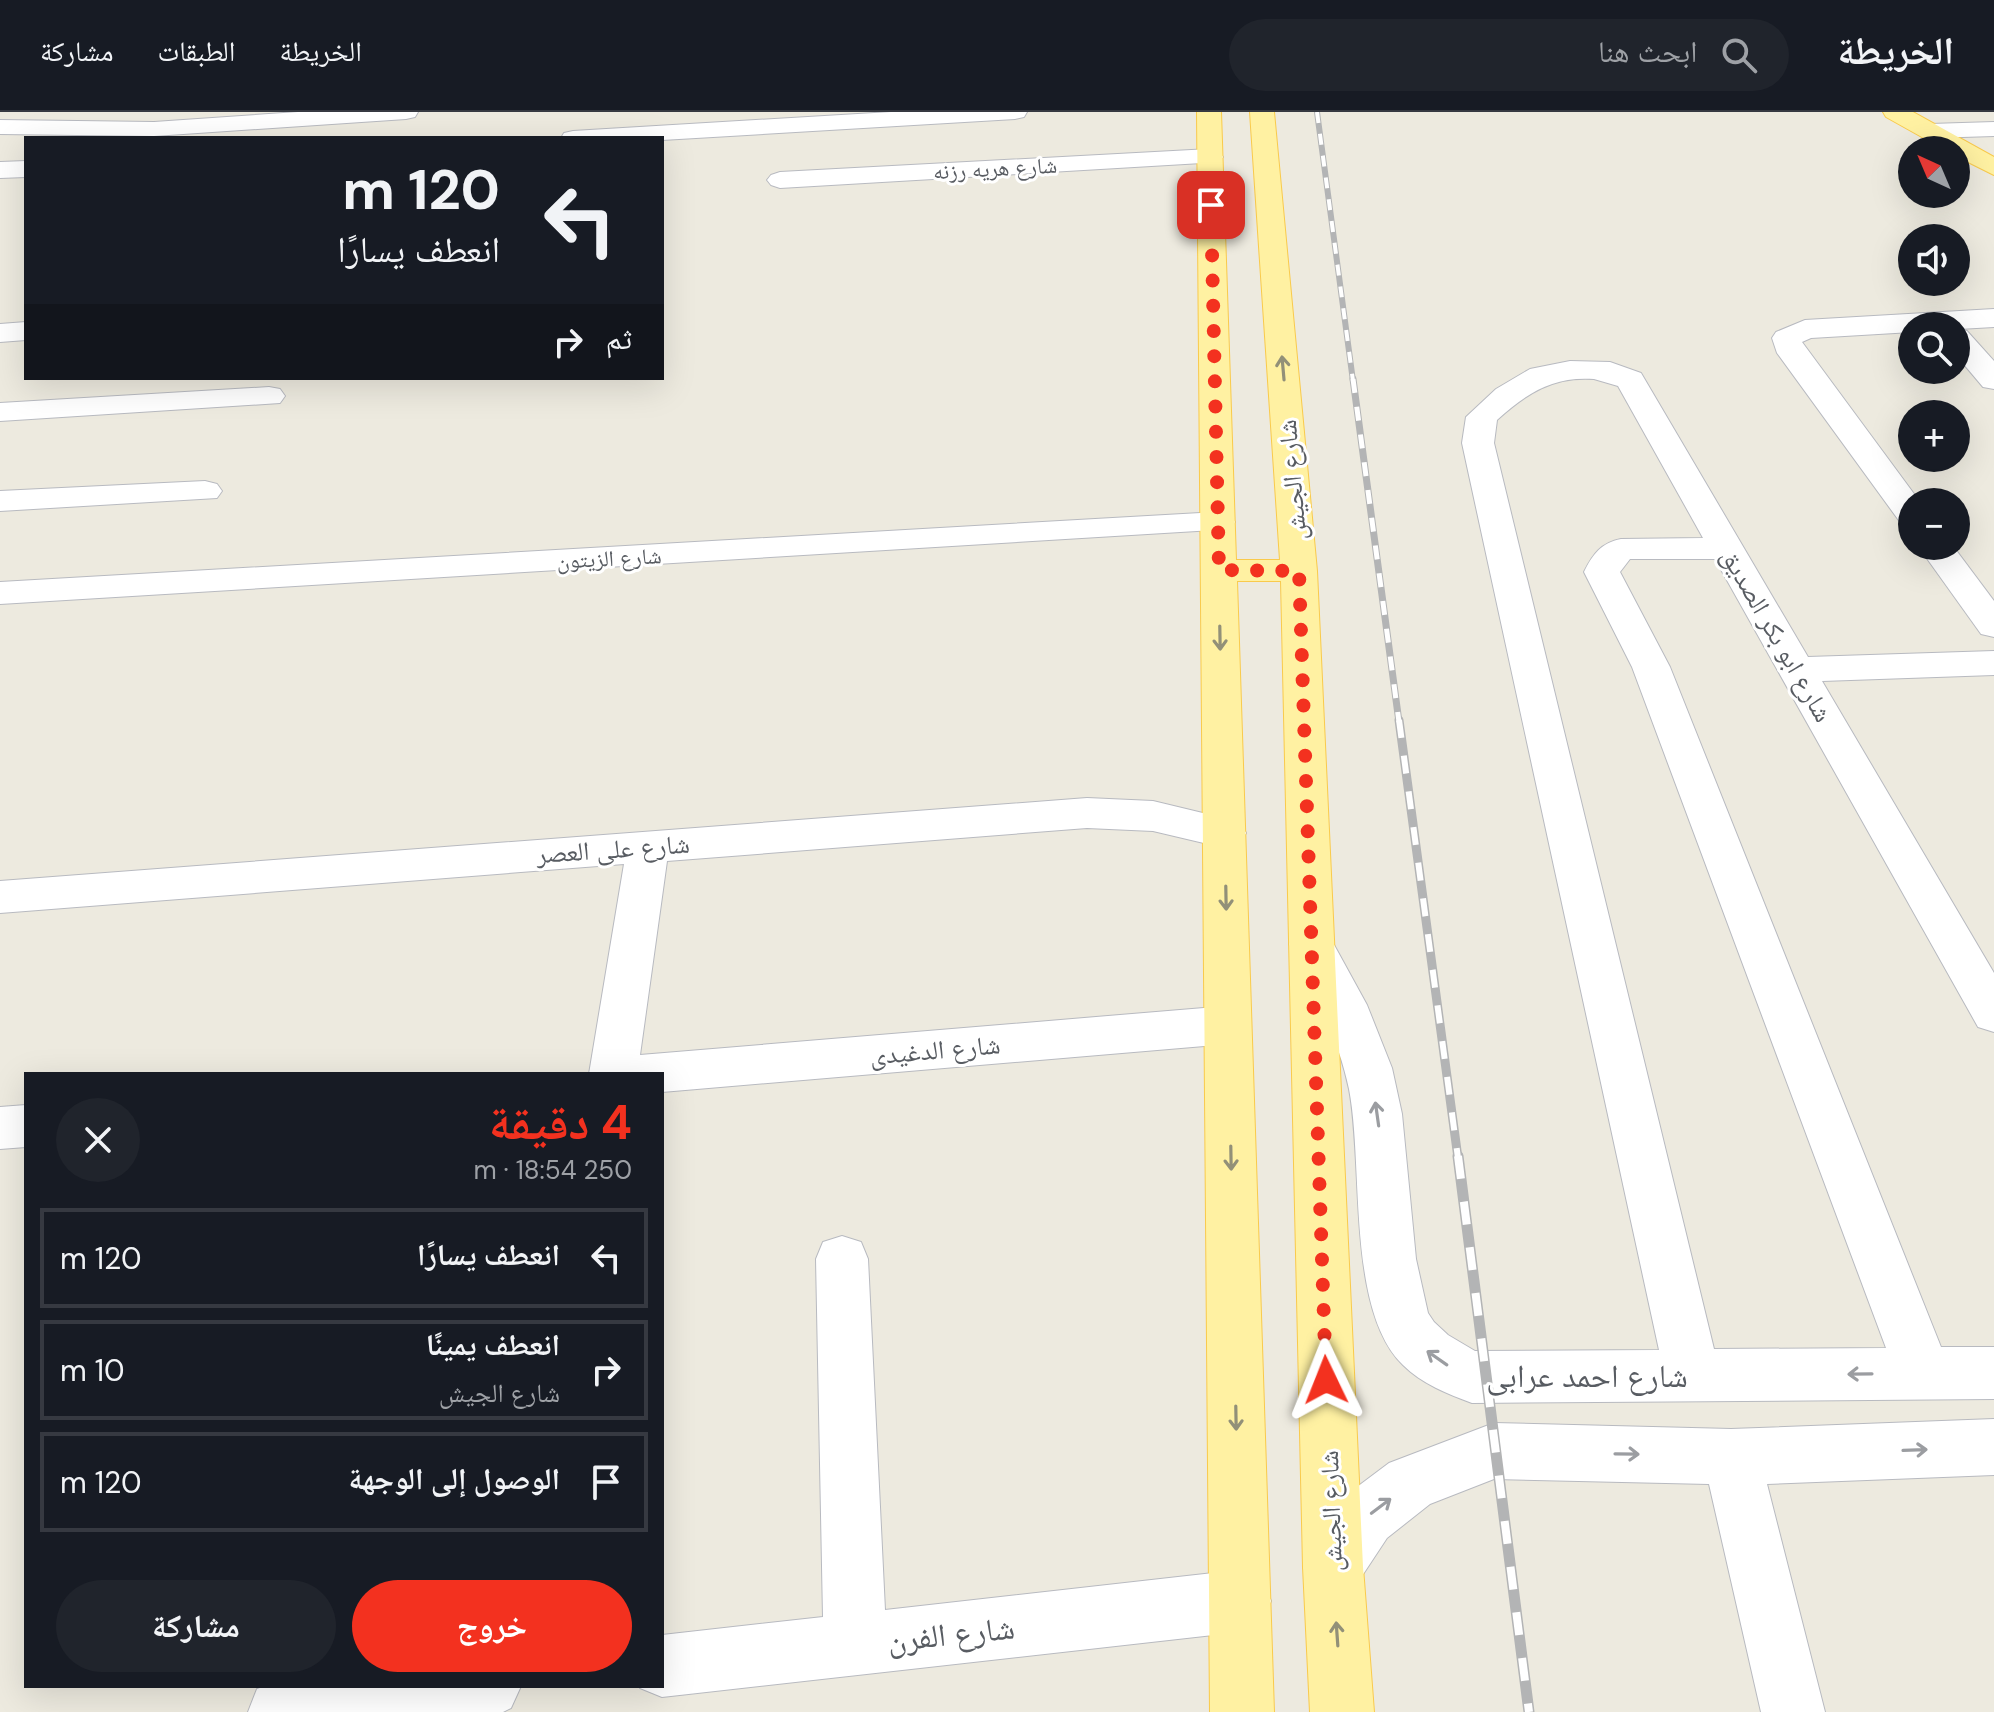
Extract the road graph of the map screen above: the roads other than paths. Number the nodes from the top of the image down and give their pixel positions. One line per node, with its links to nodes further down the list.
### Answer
1 (406, 112): 6 (street)
2 (1015, 112): 9 (street)
3 (1209, 112): 10 (main road)
4 (1262, 112): 31 (main road, شارع الجيش, one-way to 4)
5 (1895, 112): 8 (main road)
6 (0, 127)
7 (1994, 129): 8 (street)
8 (1930, 131): 11 (main road)
9 (607, 136)
10 (1210, 157): 14 (street, شارع هريه رزنه); 27 (main road)
11 (1990, 163)
12 (24, 169): 13 (street)
13 (0, 170)
14 (780, 180)
15 (1994, 318): 16 (street)
16 (1970, 323)
17 (1898, 328): 25 (street)
18 (24, 331): 19 (street)
19 (0, 333)
20 (1970, 353): 21 (street)
21 (1994, 380)
22 (269, 396): 23 (street)
23 (0, 412)
24 (205, 491): 26 (street)
25 (1898, 496)
26 (0, 501)
27 (1218, 522): 30 (main road); 32 (street, شارع الزيتون)
28 (1727, 548): 35 (street, شارع ابو بكر الصديق); 48 (street); 49 (street, شارع ابو بكر الصديق)
29 (1945, 560): 33 (street)
30 (1219, 570): 31 (main road); 36 (main road, one-way to 36)
31 (1299, 571): 39 (main road, شارع الجيش)
32 (0, 593)
33 (1994, 626)
34 (1994, 663): 35 (street)
35 (1798, 670): 40 (street, شارع ابو بكر الصديق)
36 (1225, 833): 37 (street, شارع على العصر); 41 (main road, one-way to 41)
37 (648, 847): 38 (street, شارع على العصر); 42 (street)
38 (0, 897)
39 (1311, 944): 49 (street, شارع احمد عرابى, one-way to 39); 52 (main road, شارع الجيش)
40 (1994, 1014)
41 (1228, 1025): 43 (street, شارع الدغيدى); 53 (main road, one-way to 53)
42 (613, 1072)
43 (664, 1072)
44 (24, 1126): 45 (street)
45 (0, 1128)
46 (842, 1259): 54 (street)
47 (1994, 1373): 48 (street, شارع احمد عرابى)
48 (1924, 1374): 49 (street, شارع احمد عرابى, one-way to 49)
49 (1693, 1376)
50 (1994, 1447): 51 (street, one-way to 50)
51 (1731, 1457): 52 (street, one-way to 51); 60 (street)
52 (1333, 1567): 59 (main road, شارع الجيش, one-way to 52)
53 (1240, 1601): 54 (street, شارع الفرن); 58 (main road)
54 (855, 1644): 55 (street, شارع الفرن)
55 (664, 1666)
56 (473, 1688): 57 (street)
57 (280, 1712)
58 (1242, 1712)
59 (1342, 1712)
60 (1793, 1712)

